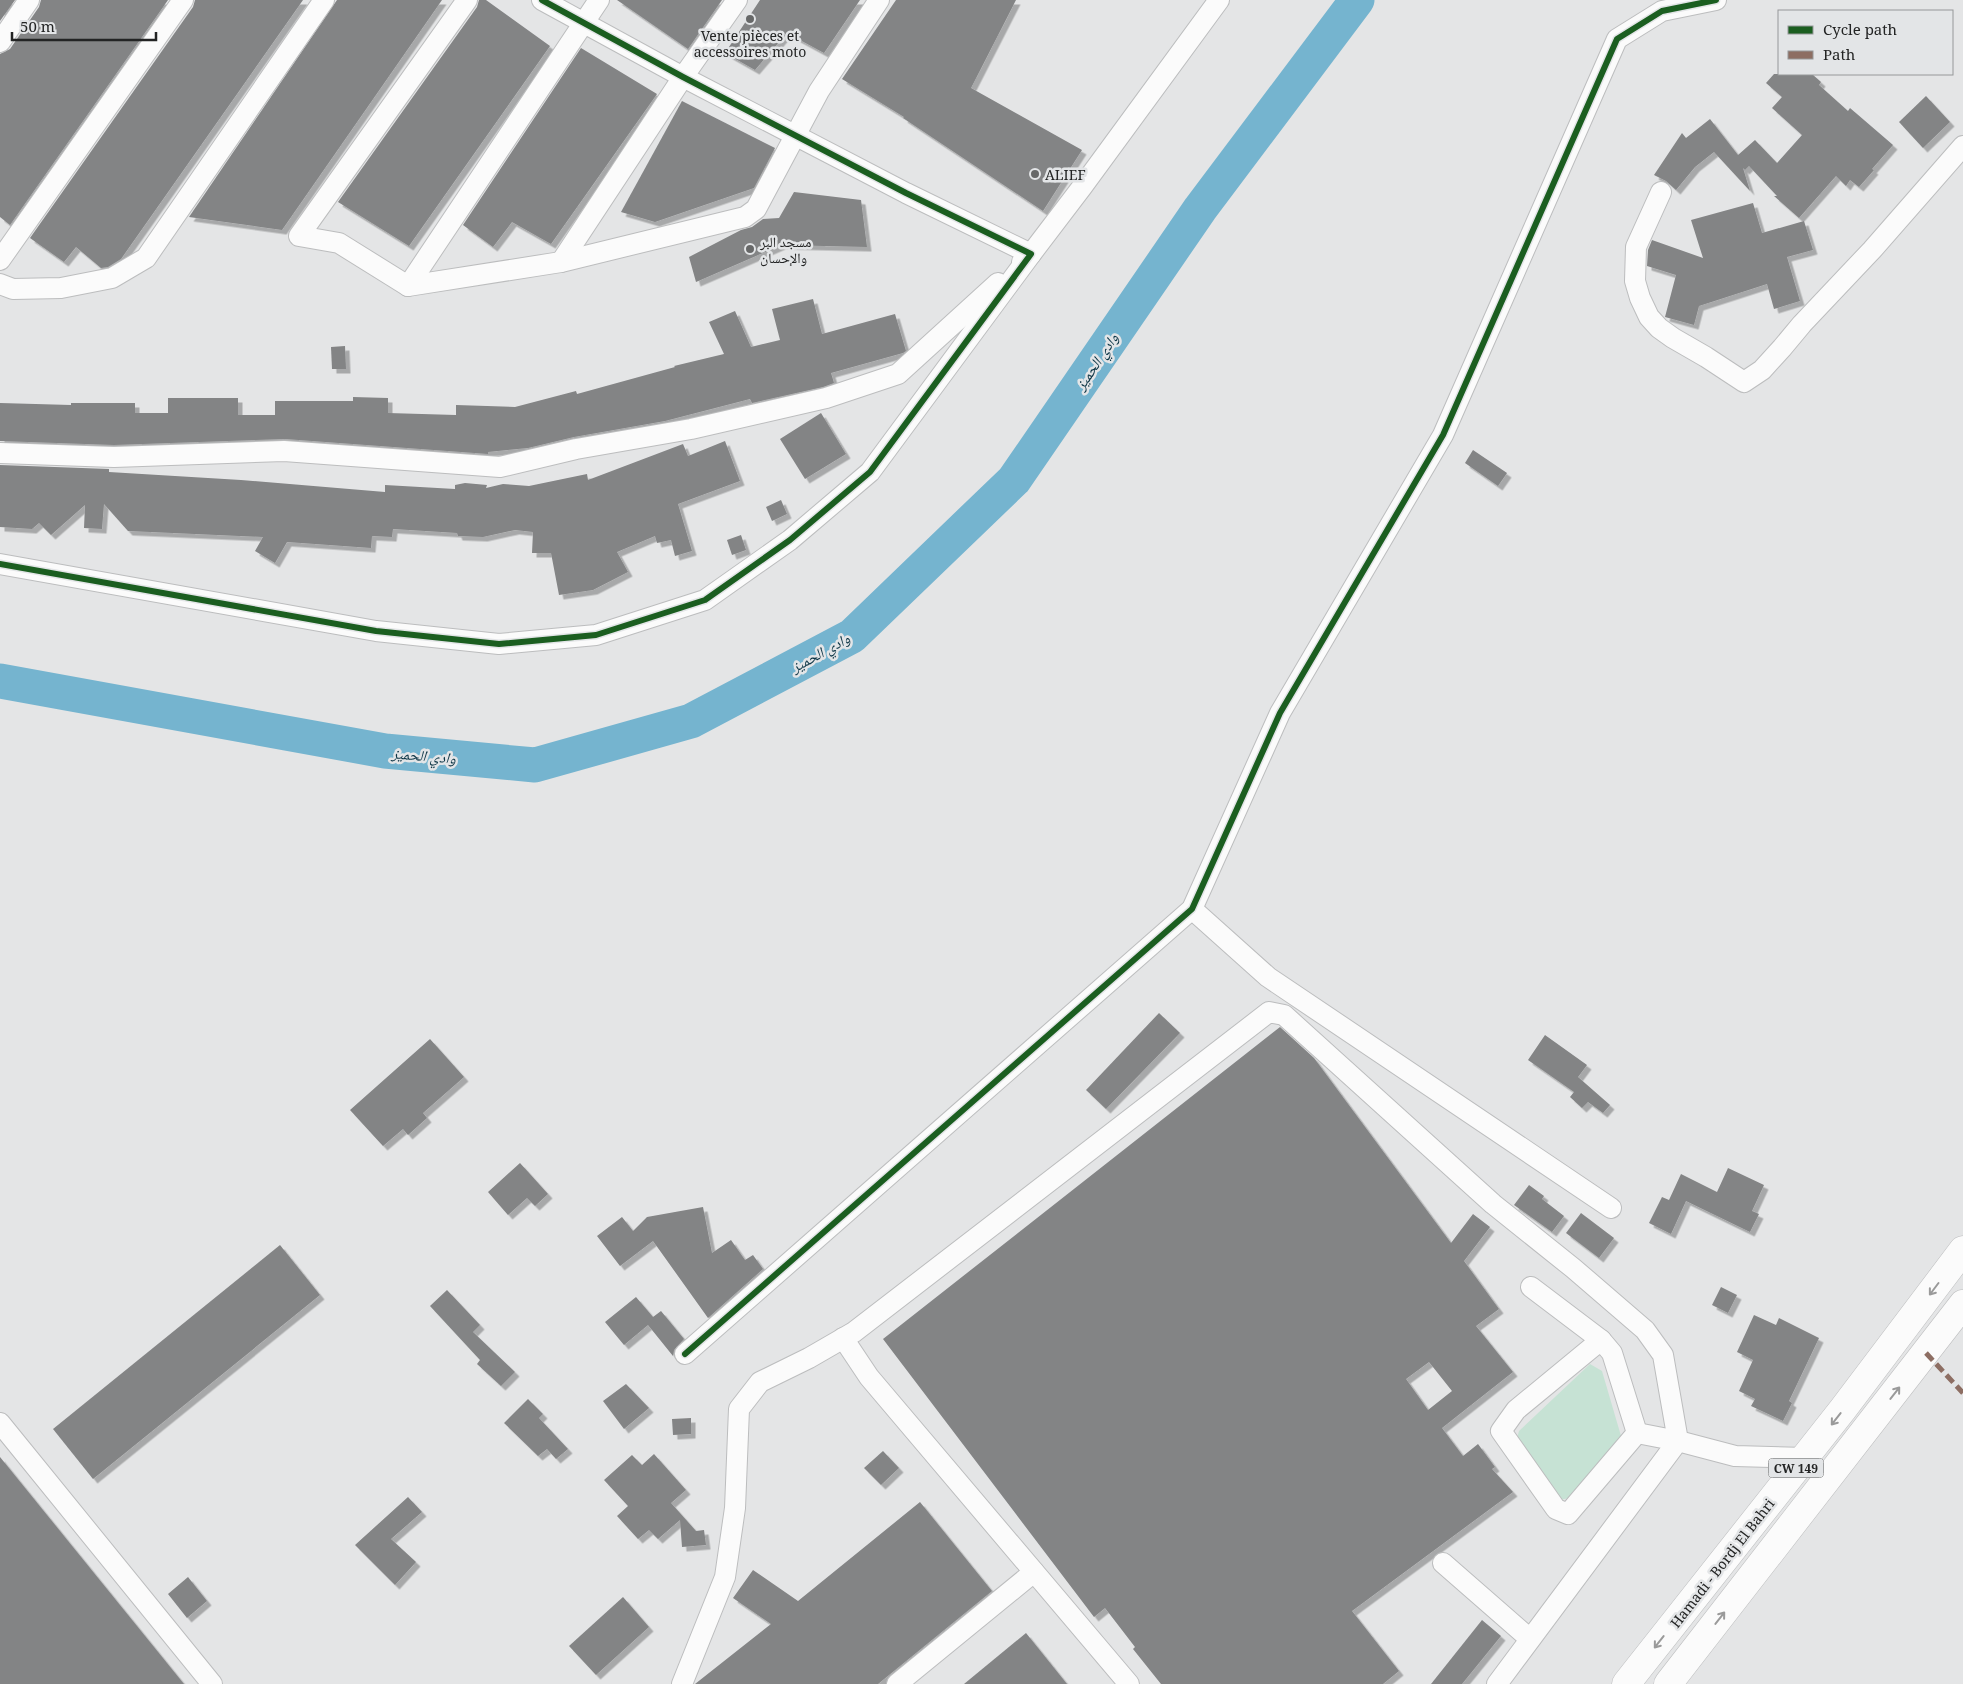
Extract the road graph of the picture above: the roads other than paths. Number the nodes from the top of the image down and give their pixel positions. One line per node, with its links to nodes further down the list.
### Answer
1 (29, 0): 12 (street)
2 (183, 0): 18 (street)
3 (324, 0): 20 (street)
4 (467, 0): 21 (street)
5 (542, 0): 11 (street)
6 (599, 0): 11 (street)
7 (737, 0): 13 (street)
8 (879, 0): 14 (street)
9 (1219, 0): 17 (street)
10 (1716, 0): 24 (street)
11 (583, 24): 13 (street); 21 (street)
12 (0, 42)
13 (683, 77): 14 (street); 19 (street)
14 (794, 134): 17 (street); 19 (street)
15 (1963, 146): 16 (street)
16 (1661, 192)
17 (1031, 254): 22 (street); 23 (street)
18 (0, 260)
19 (561, 262): 21 (street)
20 (0, 284)
21 (408, 286)
22 (0, 454)
23 (0, 564)
24 (1192, 908): 25 (street); 31 (street)
25 (1611, 1208)
26 (1963, 1250): 35 (highway, Hamadi - Bordj El Bahri / CW 149, one-way to 35)
27 (1531, 1287): 30 (street)
28 (1963, 1304): 45 (highway, CW 149, one-way to 28)
29 (843, 1338): 34 (street); 37 (street); 40 (street)
30 (1601, 1340): 33 (street); 33 (street)
31 (685, 1354)
32 (0, 1423): 39 (street)
33 (1637, 1433): 34 (street)
34 (1678, 1441): 35 (street); 38 (street)
35 (1805, 1458): 44 (highway, Hamadi - Bordj El Bahri / CW 149, one-way to 44)
36 (1443, 1563): 38 (street)
37 (1034, 1572): 41 (street); 42 (street)
38 (1530, 1639): 43 (street)
39 (212, 1684)
40 (682, 1684)
41 (897, 1684)
42 (1129, 1684)
43 (1497, 1684)
44 (1626, 1684)
45 (1668, 1684)

